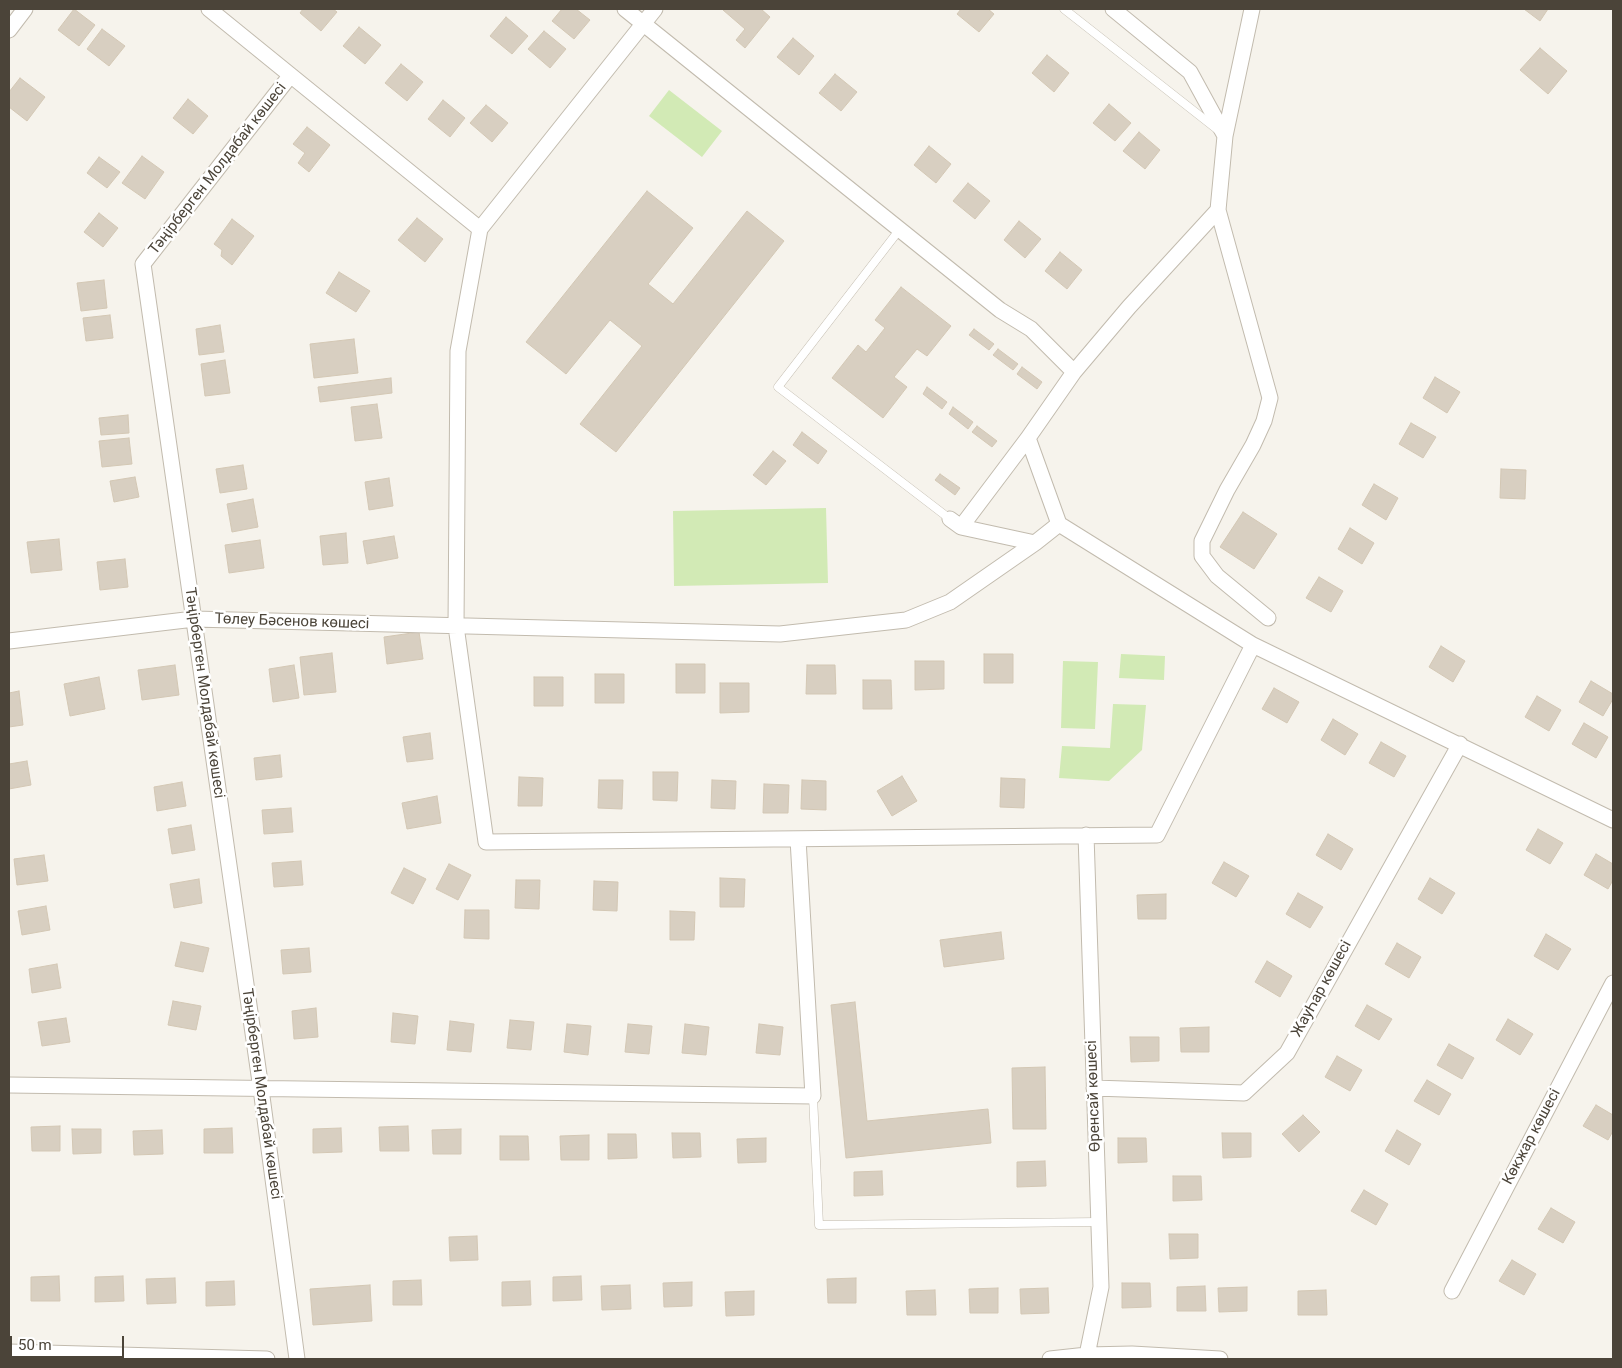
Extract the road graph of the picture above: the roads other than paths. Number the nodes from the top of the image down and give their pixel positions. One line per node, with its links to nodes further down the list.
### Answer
1 (25, 9): 9 (street)
2 (210, 9): 10 (street)
3 (625, 9): 8 (street)
4 (654, 9): 8 (street)
5 (1064, 9): 11 (lane)
6 (1113, 9): 11 (street)
7 (1252, 9): 11 (street)
8 (644, 23): 13 (street); 14 (street)
9 (9, 30)
10 (290, 76): 13 (street); 21 (street, Тәңірберген Молдабай көшесі)
11 (1225, 136): 12 (street)
12 (1218, 210): 15 (street); 20 (street)
13 (480, 229): 22 (street)
14 (900, 230): 15 (street); 17 (lane)
15 (1074, 372): 16 (street)
16 (1028, 438): 17 (street); 18 (street)
17 (955, 523): 19 (street)
18 (1058, 524): 19 (street, Төлеу Бәсенов көшесі); 24 (street)
19 (1034, 543): 22 (street, Төлеу Бәсенов көшесі)
20 (1268, 618)
21 (194, 619): 22 (street, Төлеу Бәсенов көшесі); 23 (street, Төлеу Бәсенов көшесі); 32 (street, Тәңірберген Молдабай көшесі)
22 (456, 626): 28 (street)
23 (9, 641)
24 (1253, 645): 25 (street); 27 (street)
25 (1460, 744): 26 (street); 31 (street, ЖауҺар көшесі)
26 (1613, 820)
27 (1086, 835): 28 (street); 31 (street, Өренсай көшесі)
28 (798, 839): 33 (street)
29 (1613, 983): 35 (street, Көкжар көшесі)
30 (9, 1085): 32 (street)
31 (1094, 1088): 34 (street, Өренсай көшесі)
32 (260, 1089): 33 (street); 40 (street, Тәңірберген Молдабай көшесі)
33 (813, 1096): 34 (lane)
34 (1099, 1222): 37 (street, Өренсай көшесі)
35 (1452, 1290)
36 (9, 1352): 39 (street)
37 (1087, 1355): 38 (street); 41 (street)
38 (1132, 1357): 42 (street)
39 (267, 1359)
40 (297, 1359)
41 (1050, 1359)
42 (1220, 1359)

